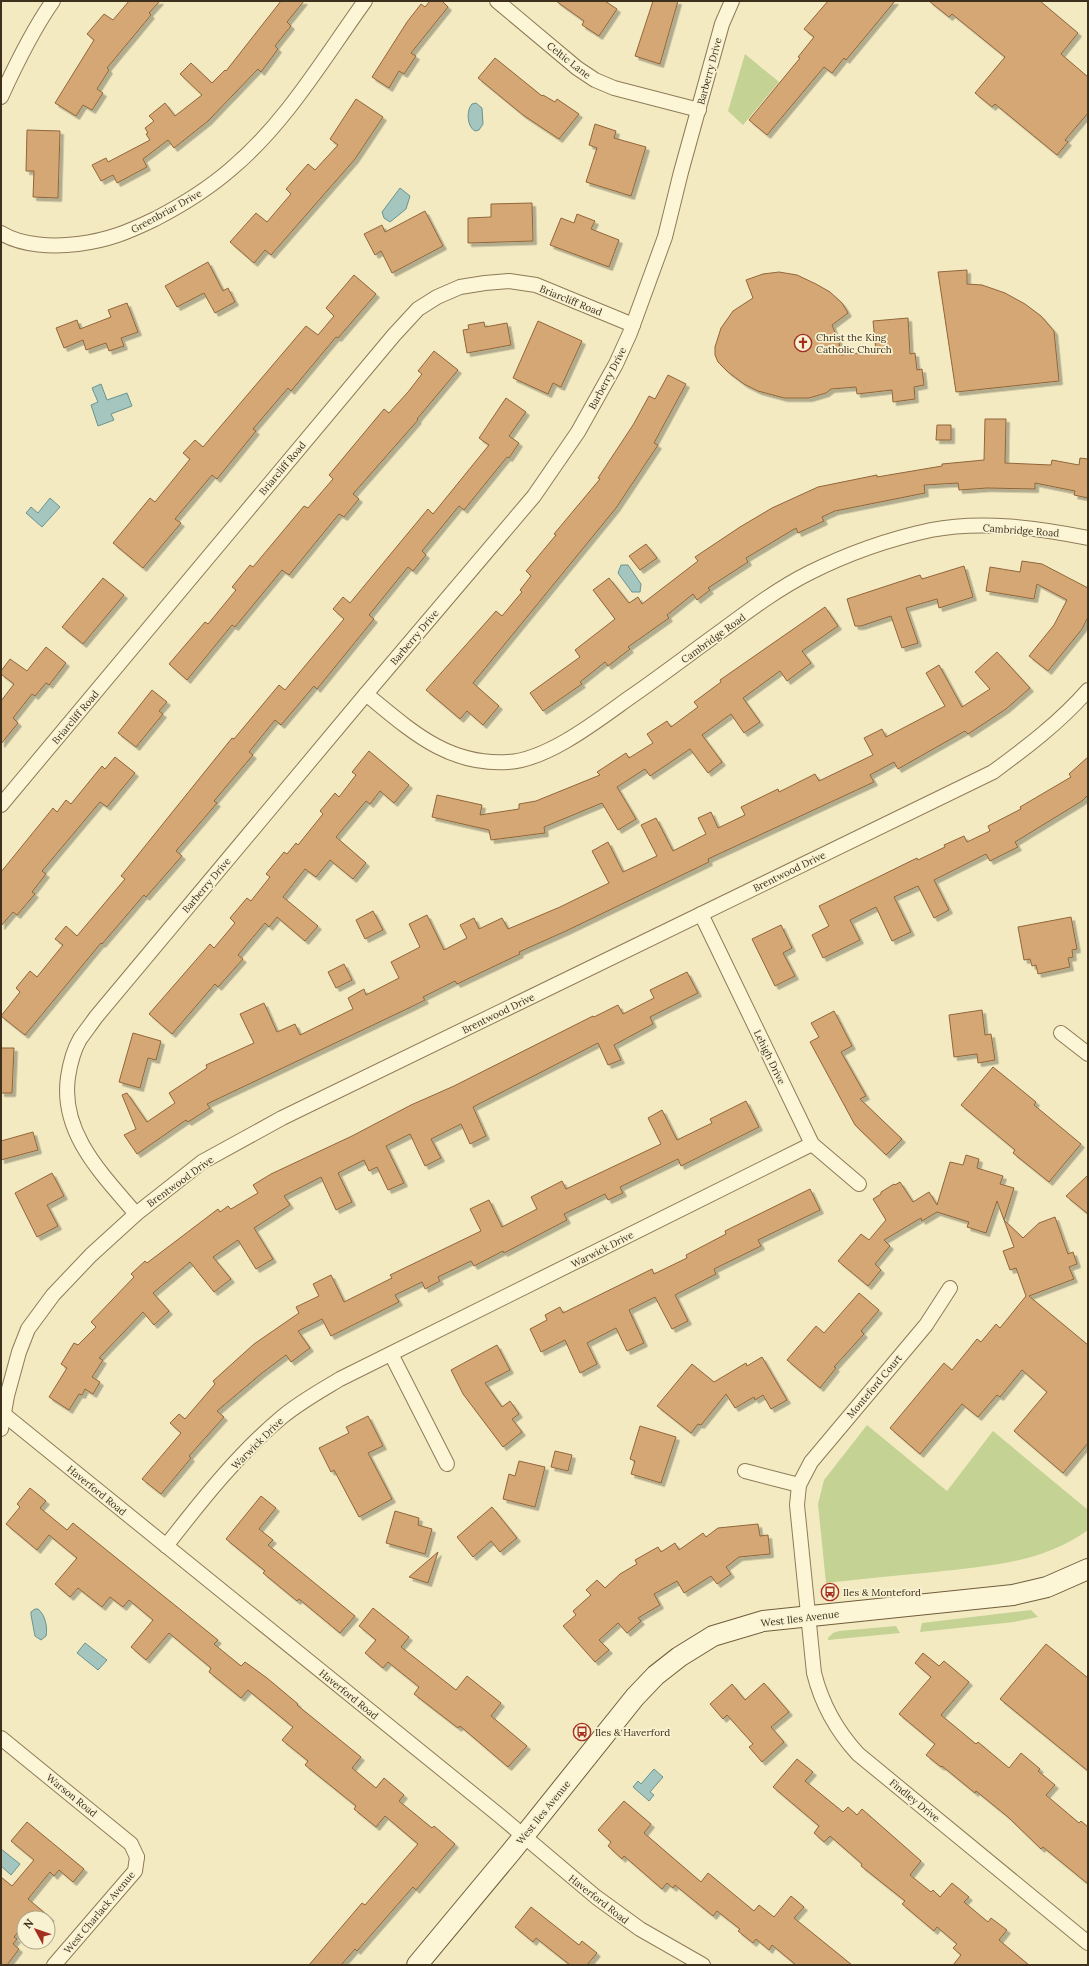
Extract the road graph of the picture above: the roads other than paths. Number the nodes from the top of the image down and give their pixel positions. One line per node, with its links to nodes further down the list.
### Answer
1 (53, 1): 5 (street)
2 (365, 1): 7 (street, Greenbriar Drive)
3 (497, 1): 6 (street, Celtic Lane)
4 (732, 1): 6 (street, Barberry Drive)
5 (1, 97)
6 (699, 110): 8 (street, Barberry Drive)
7 (1, 233)
8 (633, 325): 11 (street, Barberry Drive); 12 (street, Briarcliff Road)
9 (1088, 538): 11 (street, Cambridge Road)
10 (1088, 690): 13 (street, Brentwood Drive)
11 (366, 694): 18 (street, Barberry Drive)
12 (1, 805)
13 (701, 914): 16 (street, Lehigh Drive); 18 (street, Brentwood Drive)
14 (1061, 1033): 15 (street)
15 (1088, 1054)
16 (812, 1144): 17 (street, Lehigh Drive); 20 (street, Warwick Drive)
17 (859, 1184)
18 (136, 1214): 21 (street, Brentwood Drive)
19 (950, 1288): 25 (street, Monteford Court)
20 (392, 1354): 23 (street); 26 (street, Warwick Drive)
21 (2, 1413): 22 (street, Brentwood Drive); 26 (street, Haverford Road)
22 (1, 1429)
23 (447, 1464)
24 (745, 1471): 25 (street)
25 (798, 1485): 28 (street, Monteford Court)
26 (166, 1546): 30 (street, Haverford Road)
27 (1088, 1569): 28 (street, West Iles Avenue)
28 (808, 1616): 30 (street, West Iles Avenue); 32 (street, Findley Drive)
29 (1, 1738): 31 (street, Warson Road)
30 (523, 1836): 34 (street, West Iles Avenue); 35 (street, Haverford Road)
31 (142, 1856): 33 (street, West Charlack Avenue)
32 (1088, 1943)
33 (54, 1965)
34 (417, 1965)
35 (703, 1965)

